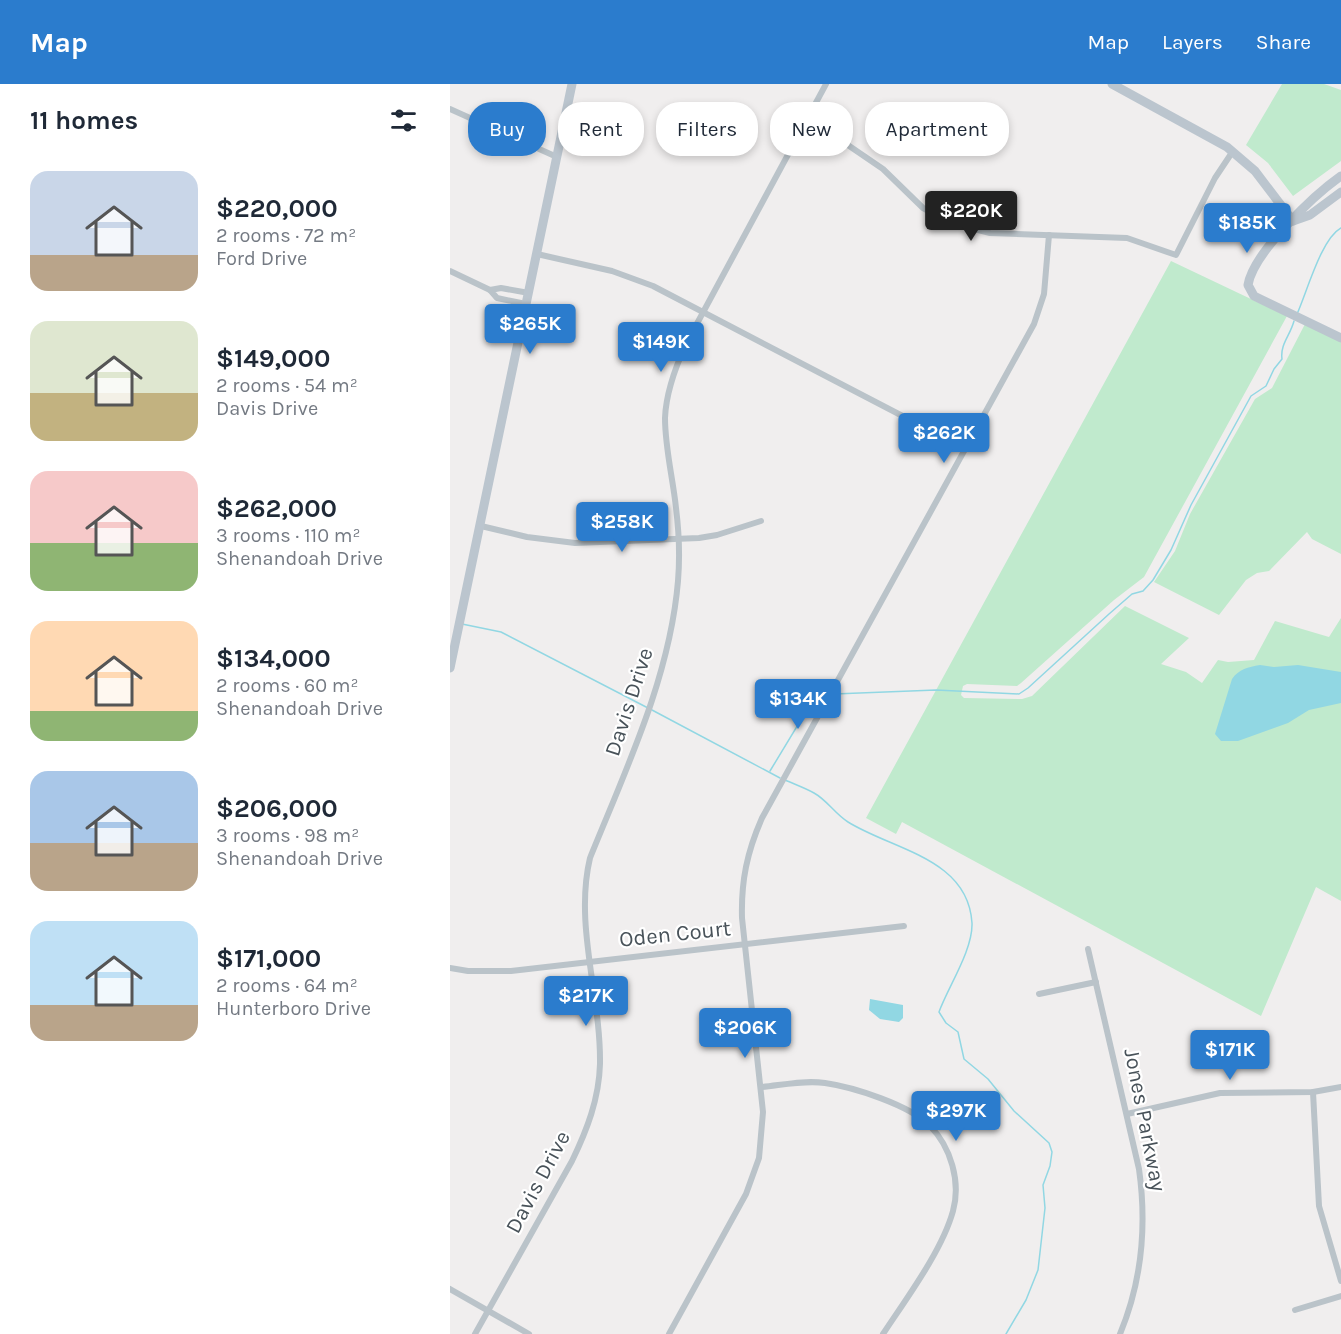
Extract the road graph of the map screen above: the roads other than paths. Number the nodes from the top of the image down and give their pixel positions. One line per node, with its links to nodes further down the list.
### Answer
1 (572, 84): 9 (main road)
2 (826, 84): 4 (street, Davis Drive)
3 (1112, 84): 7 (main road)
4 (817, 102)
5 (450, 109): 9 (street)
6 (853, 149): 13 (street)
7 (1233, 151): 12 (main road); 13 (street)
8 (788, 156): 19 (street, Davis Drive)
9 (557, 157): 14 (main road)
10 (1341, 176): 12 (main road)
11 (1341, 192): 12 (main road)
12 (1293, 221): 20 (main road)
13 (1049, 235): 21 (street)
14 (537, 254): 17 (main road); 19 (street)
15 (450, 271): 16 (street)
16 (490, 290): 17 (street); 18 (street)
17 (529, 293): 18 (main road)
18 (526, 304): 23 (main road)
19 (704, 311): 21 (street); 24 (street, Davis Drive)
20 (1341, 338)
21 (966, 449): 27 (street)
22 (761, 521): 24 (street)
23 (481, 526): 24 (street); 25 (main road)
24 (679, 539): 29 (street, Davis Drive)
25 (450, 668)
26 (904, 926): 27 (street, Oden Court)
27 (744, 945): 29 (street, Oden Court); 33 (street)
28 (1088, 949): 31 (street, Jones Parkway)
29 (591, 961): 30 (street, Oden Court); 40 (street, Davis Drive)
30 (450, 968)
31 (1096, 982): 32 (street); 36 (street, Jones Parkway)
32 (1039, 994)
33 (761, 1087): 44 (street); 45 (street)
34 (1341, 1087): 35 (street)
35 (1313, 1092): 36 (street); 37 (street)
36 (1127, 1114): 46 (street, Jones Parkway)
37 (1341, 1281)
38 (450, 1289): 40 (street)
39 (1341, 1296): 41 (street)
40 (489, 1310): 42 (street, Davis Drive); 43 (street)
41 (1295, 1310)
42 (475, 1334)
43 (529, 1334)
44 (669, 1334)
45 (883, 1334)
46 (1120, 1334)

